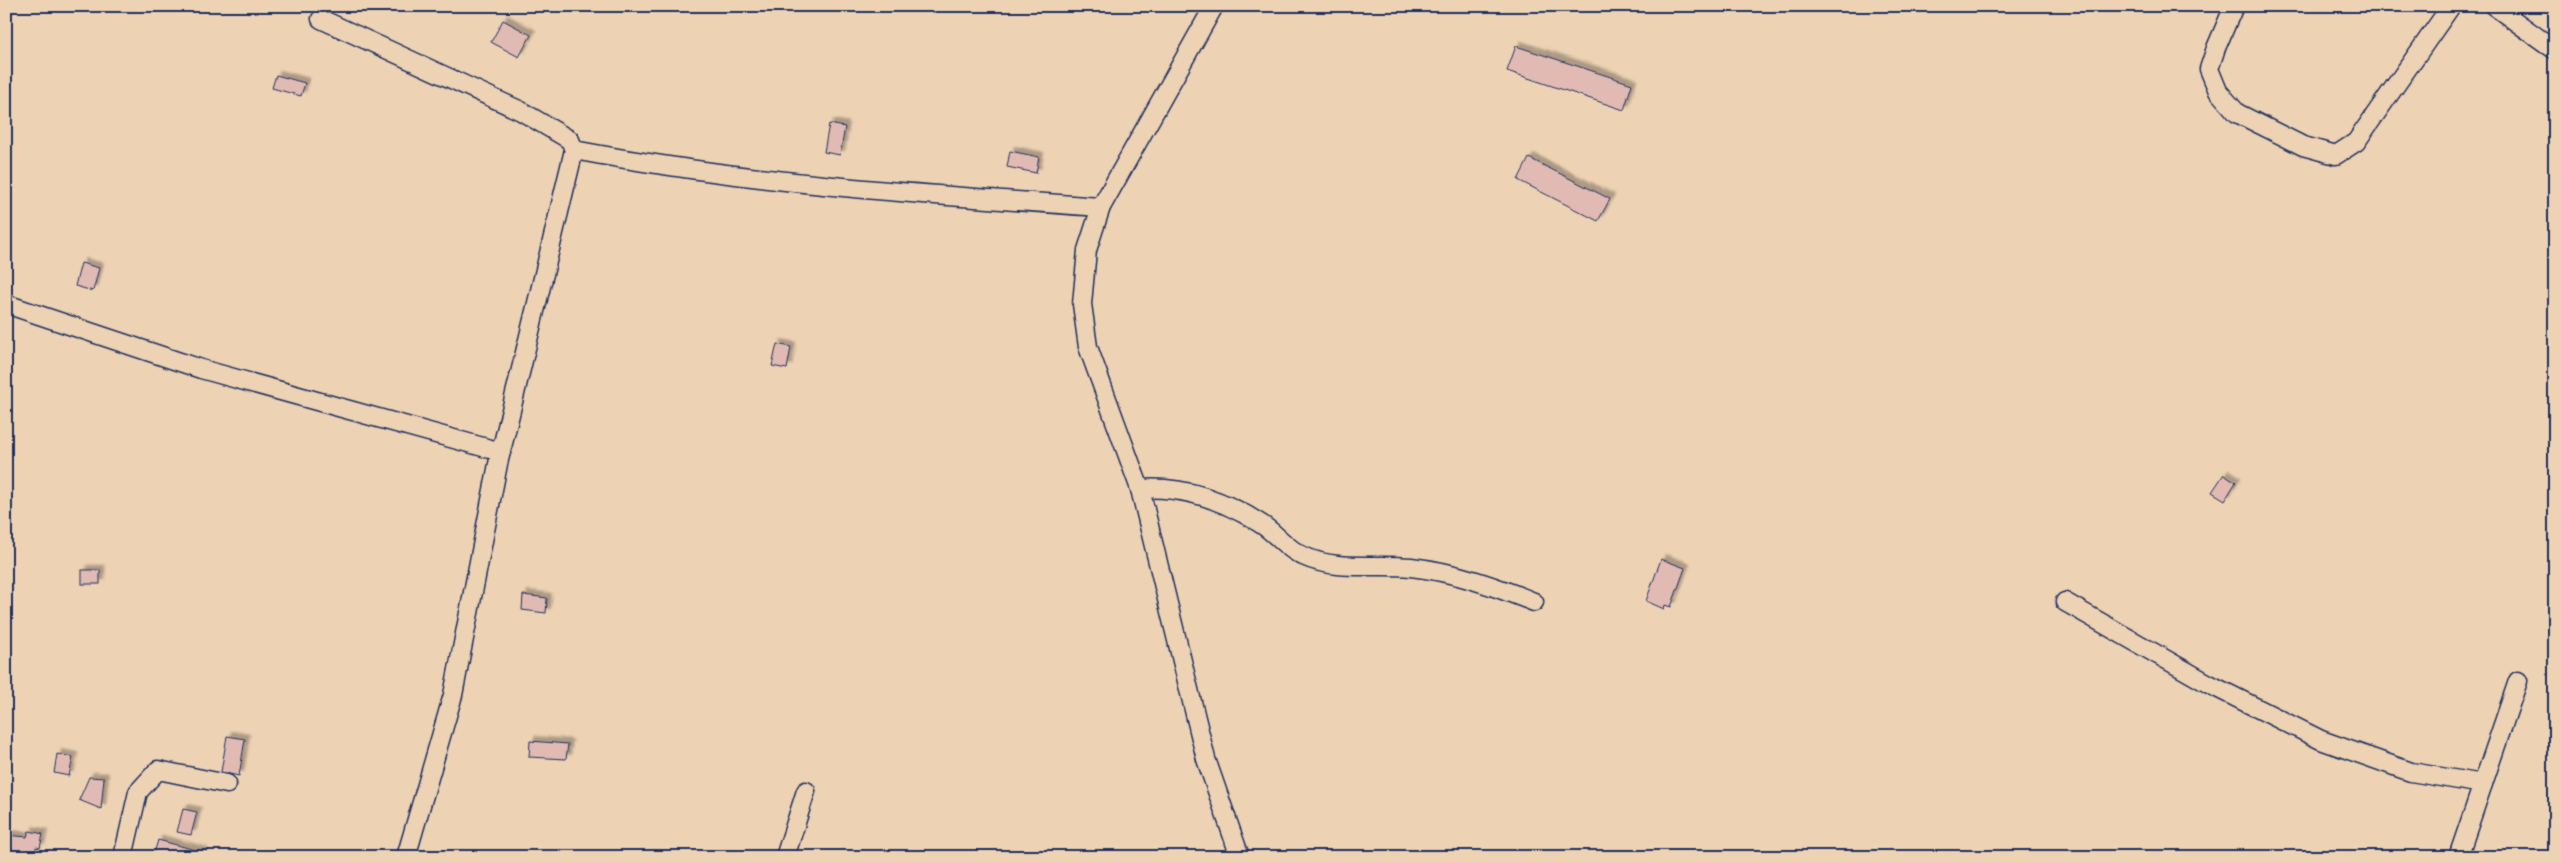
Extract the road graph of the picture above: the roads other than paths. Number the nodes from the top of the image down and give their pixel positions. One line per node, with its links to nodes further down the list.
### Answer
1 (1214, 6): 8 (street)
2 (2234, 6): 3 (street)
3 (2451, 6)
4 (2494, 6): 6 (street)
5 (321, 19): 7 (street)
6 (2555, 50)
7 (574, 150): 8 (street); 10 (street)
8 (1101, 207): 11 (street)
9 (6, 304): 10 (street)
10 (501, 452): 19 (street)
11 (1140, 489): 12 (street); 21 (street)
12 (1534, 602)
13 (2065, 602): 16 (street)
14 (2518, 681): 16 (street)
15 (227, 784): 18 (street)
16 (2483, 784): 22 (street)
17 (806, 792): 20 (street)
18 (123, 857)
19 (406, 857)
20 (785, 857)
21 (1240, 857)
22 (2458, 857)

